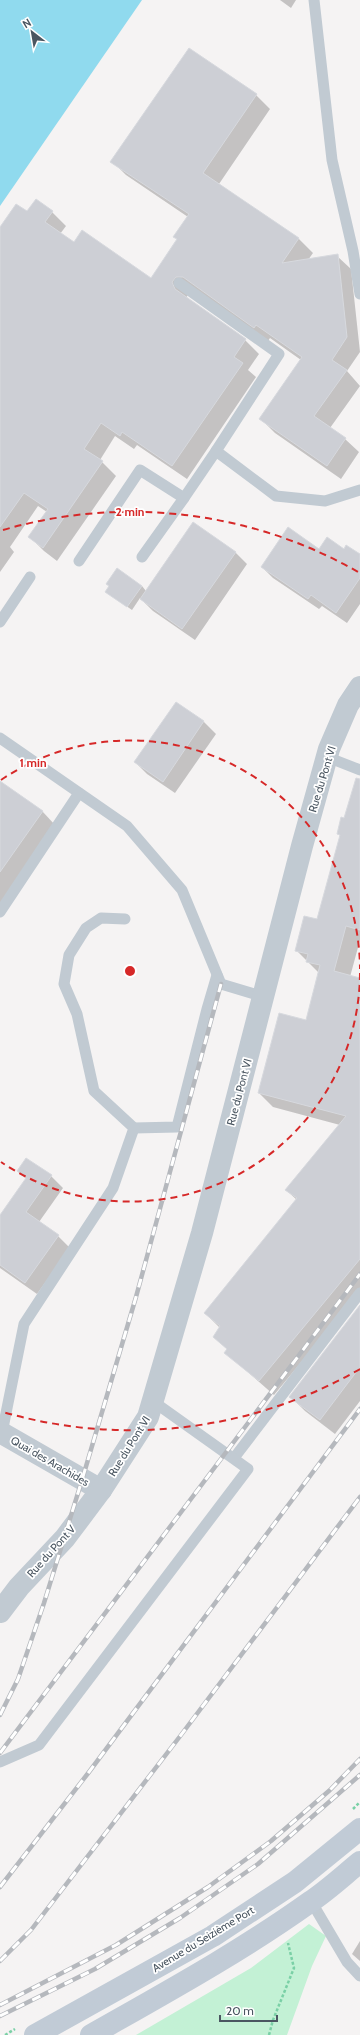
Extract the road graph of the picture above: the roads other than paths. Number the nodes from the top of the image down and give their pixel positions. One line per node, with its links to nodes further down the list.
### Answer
1 (314, 0): 3 (lane)
2 (179, 283): 4 (lane)
3 (360, 292)
4 (216, 452): 5 (lane); 6 (lane)
5 (360, 490)
6 (184, 498): 7 (lane); 8 (lane)
7 (142, 557)
8 (78, 560)
9 (30, 576): 10 (lane)
10 (0, 622)
11 (360, 687): 13 (street, Rue du Pont VI)
12 (0, 738): 15 (lane)
13 (327, 757): 14 (lane); 19 (street, Rue du Pont VI)
14 (360, 770)
15 (80, 793): 16 (lane); 18 (lane)
16 (0, 912)
17 (125, 919): 20 (lane)
18 (217, 975): 19 (lane); 20 (lane)
19 (264, 997): 22 (street, Rue du Pont VI)
20 (134, 1128): 23 (lane)
21 (360, 1293): 24 (lane)
22 (154, 1402): 24 (lane); 25 (street, Rue du Pont VI)
23 (1, 1433): 25 (street, Quai des Arachides)
24 (234, 1458): 27 (lane)
25 (101, 1490): 26 (street, Rue du Pont V)
26 (0, 1612)
27 (0, 1762)
28 (360, 1828): 32 (main road, Avenue du Seizième Port)
29 (360, 1862): 30 (main road)
30 (311, 1901): 31 (lane); 33 (main road)
31 (360, 1976)
32 (35, 2035)
33 (91, 2035)

